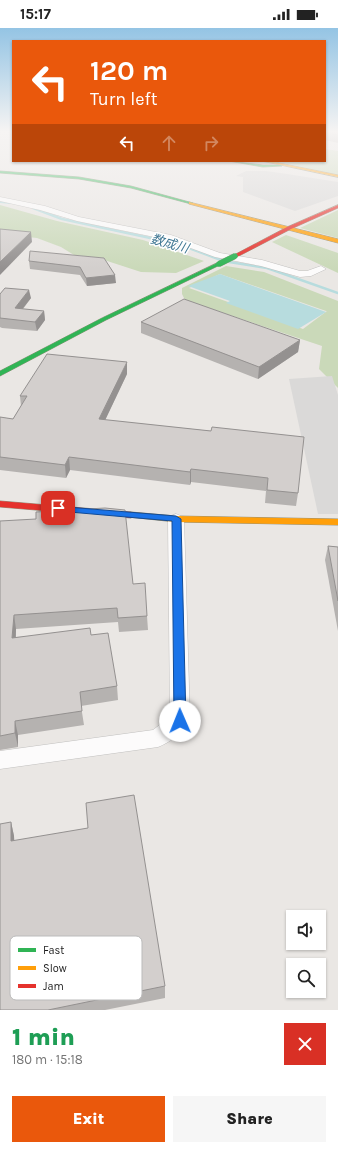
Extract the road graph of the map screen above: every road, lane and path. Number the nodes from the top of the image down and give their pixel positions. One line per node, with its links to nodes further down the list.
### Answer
1 (64, 177): 4 (street)
2 (0, 199): 6 (street)
3 (338, 206): 4 (street)
4 (288, 228): 5 (street); 7 (street, bridge)
5 (338, 241)
6 (321, 269)
7 (0, 374)
8 (0, 504): 9 (street)
9 (176, 519): 10 (street); 11 (street)
10 (338, 522)
11 (0, 760)

